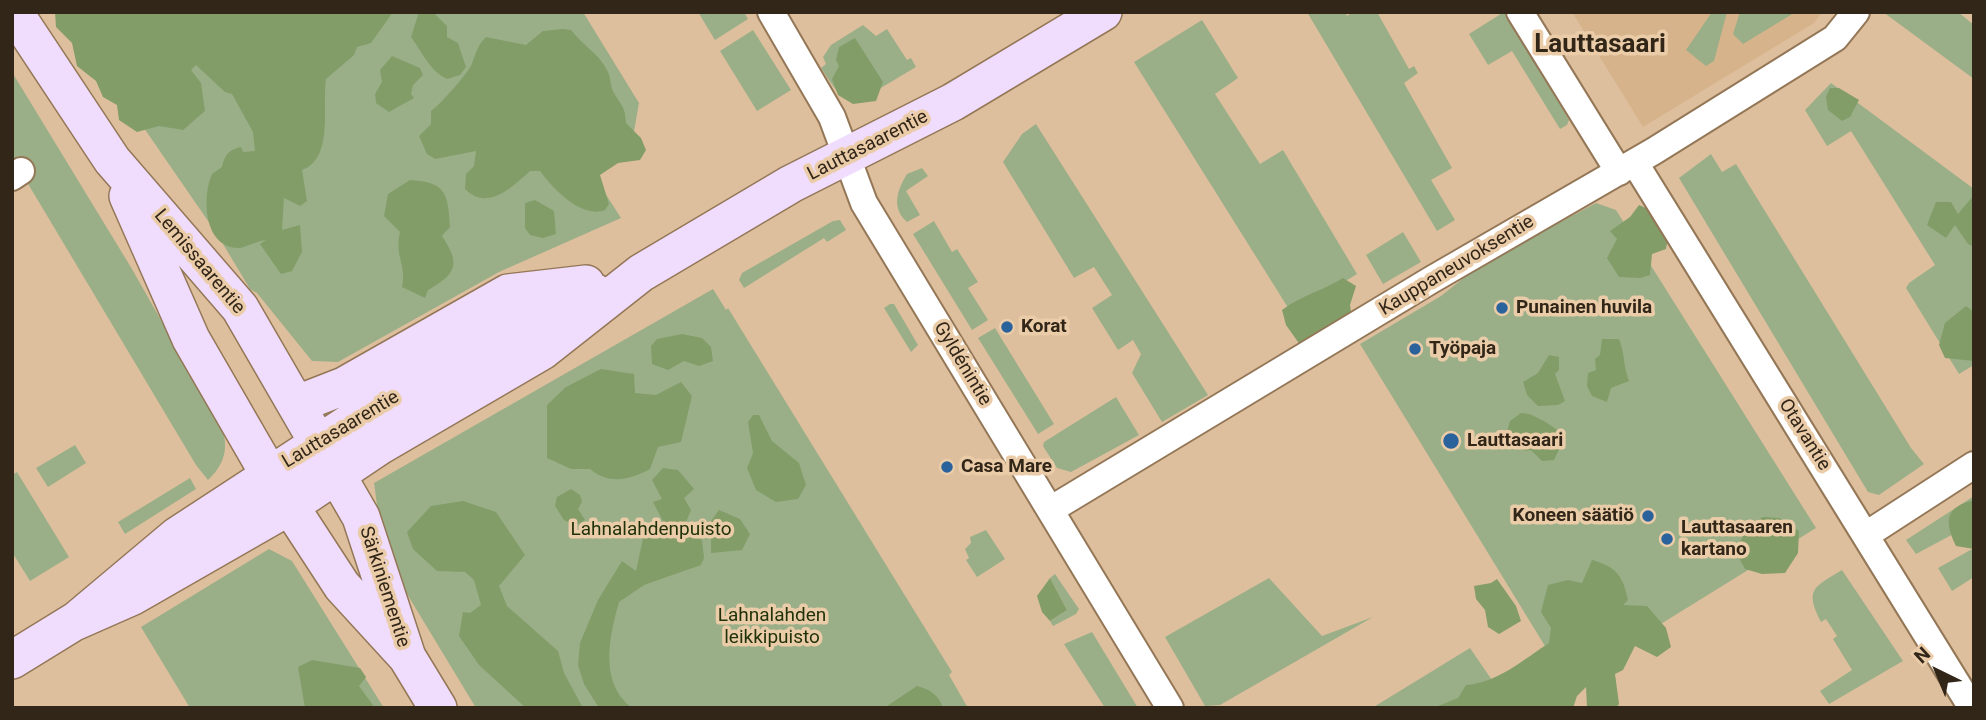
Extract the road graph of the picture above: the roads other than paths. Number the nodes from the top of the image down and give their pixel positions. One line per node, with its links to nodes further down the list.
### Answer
1 (14, 12): 7 (main road, Lemissaarentie)
2 (771, 12): 6 (street, Gyldénintie)
3 (1102, 12): 6 (main road, Lauttasaarentie)
4 (1521, 12): 8 (street, Otavantie)
5 (1856, 12): 8 (street, Kauppaneuvoksentie)
6 (848, 157): 9 (main road, Lauttasaarentie); 16 (street, Gyldénintie)
7 (113, 160): 10 (main road, Lemissaarentie); 13 (main road, Lemissaarentie)
8 (1627, 168): 16 (street, Kauppaneuvoksentie); 17 (street, Otavantie)
9 (632, 278): 10 (main road, Lauttasaarentie); 11 (main road, Lauttasaarentie); 14 (main road, Lauttasaarentie)
10 (294, 401): 11 (main road, Lemissaarentie)
11 (319, 443): 13 (main road, Lauttasaarentie); 14 (main road, Särkiniementie)
12 (1974, 465): 17 (street)
13 (269, 474): 15 (main road, Särkiniementie); 18 (main road, Lauttasaarentie)
14 (338, 474): 15 (main road, Lauttasaarentie); 19 (main road, Särkiniementie)
15 (290, 506): 18 (main road, Lauttasaarentie); 19 (main road, Särkiniementie)
16 (1049, 510): 22 (street, Gyldénintie)
17 (1866, 535): 23 (street, Otavantie)
18 (74, 622): 20 (main road, Lauttasaarentie)
19 (407, 657): 21 (main road, Särkiniementie)
20 (12, 660)
21 (438, 708)
22 (1170, 708)
23 (1972, 708)

